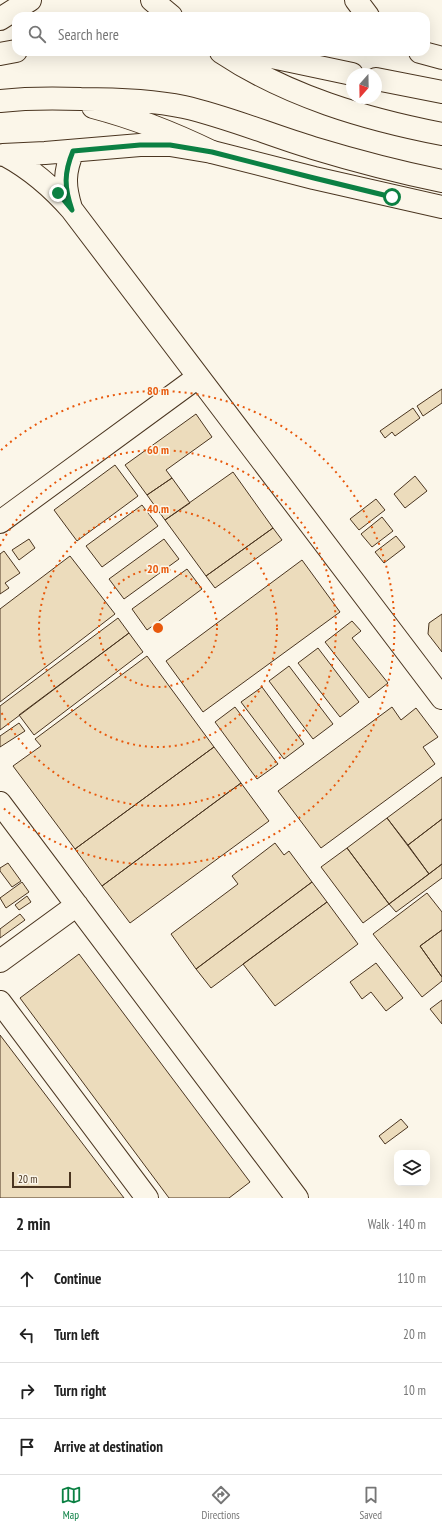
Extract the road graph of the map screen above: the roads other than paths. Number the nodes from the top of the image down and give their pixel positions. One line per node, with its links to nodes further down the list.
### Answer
1 (30, 0): 6 (main road)
2 (152, 0): 4 (main road)
3 (356, 0): 5 (main road)
4 (166, 12)
5 (365, 12)
6 (0, 19)
7 (12, 52): 8 (main road)
8 (0, 54)
9 (430, 55): 12 (main road)
10 (228, 56): 18 (main road)
11 (267, 56): 13 (main road)
12 (442, 58)
13 (346, 73)
14 (382, 80): 15 (main road)
15 (442, 92)
16 (59, 98): 17 (main road); 20 (main road); 22 (main road)
17 (0, 101)
18 (442, 134)
19 (73, 151): 20 (main road); 21 (main road); 24 (main road)
20 (212, 152): 23 (main road)
21 (2, 155): 24 (main road)
22 (442, 181)
23 (442, 207)
24 (72, 210): 25 (main road)
25 (198, 377): 26 (main road); 27 (main road)
26 (0, 522)
27 (442, 698)
28 (0, 803): 29 (main road)
29 (77, 905): 30 (main road); 32 (main road)
30 (0, 962)
31 (0, 1002): 33 (main road)
32 (288, 1195)
33 (147, 1198)

